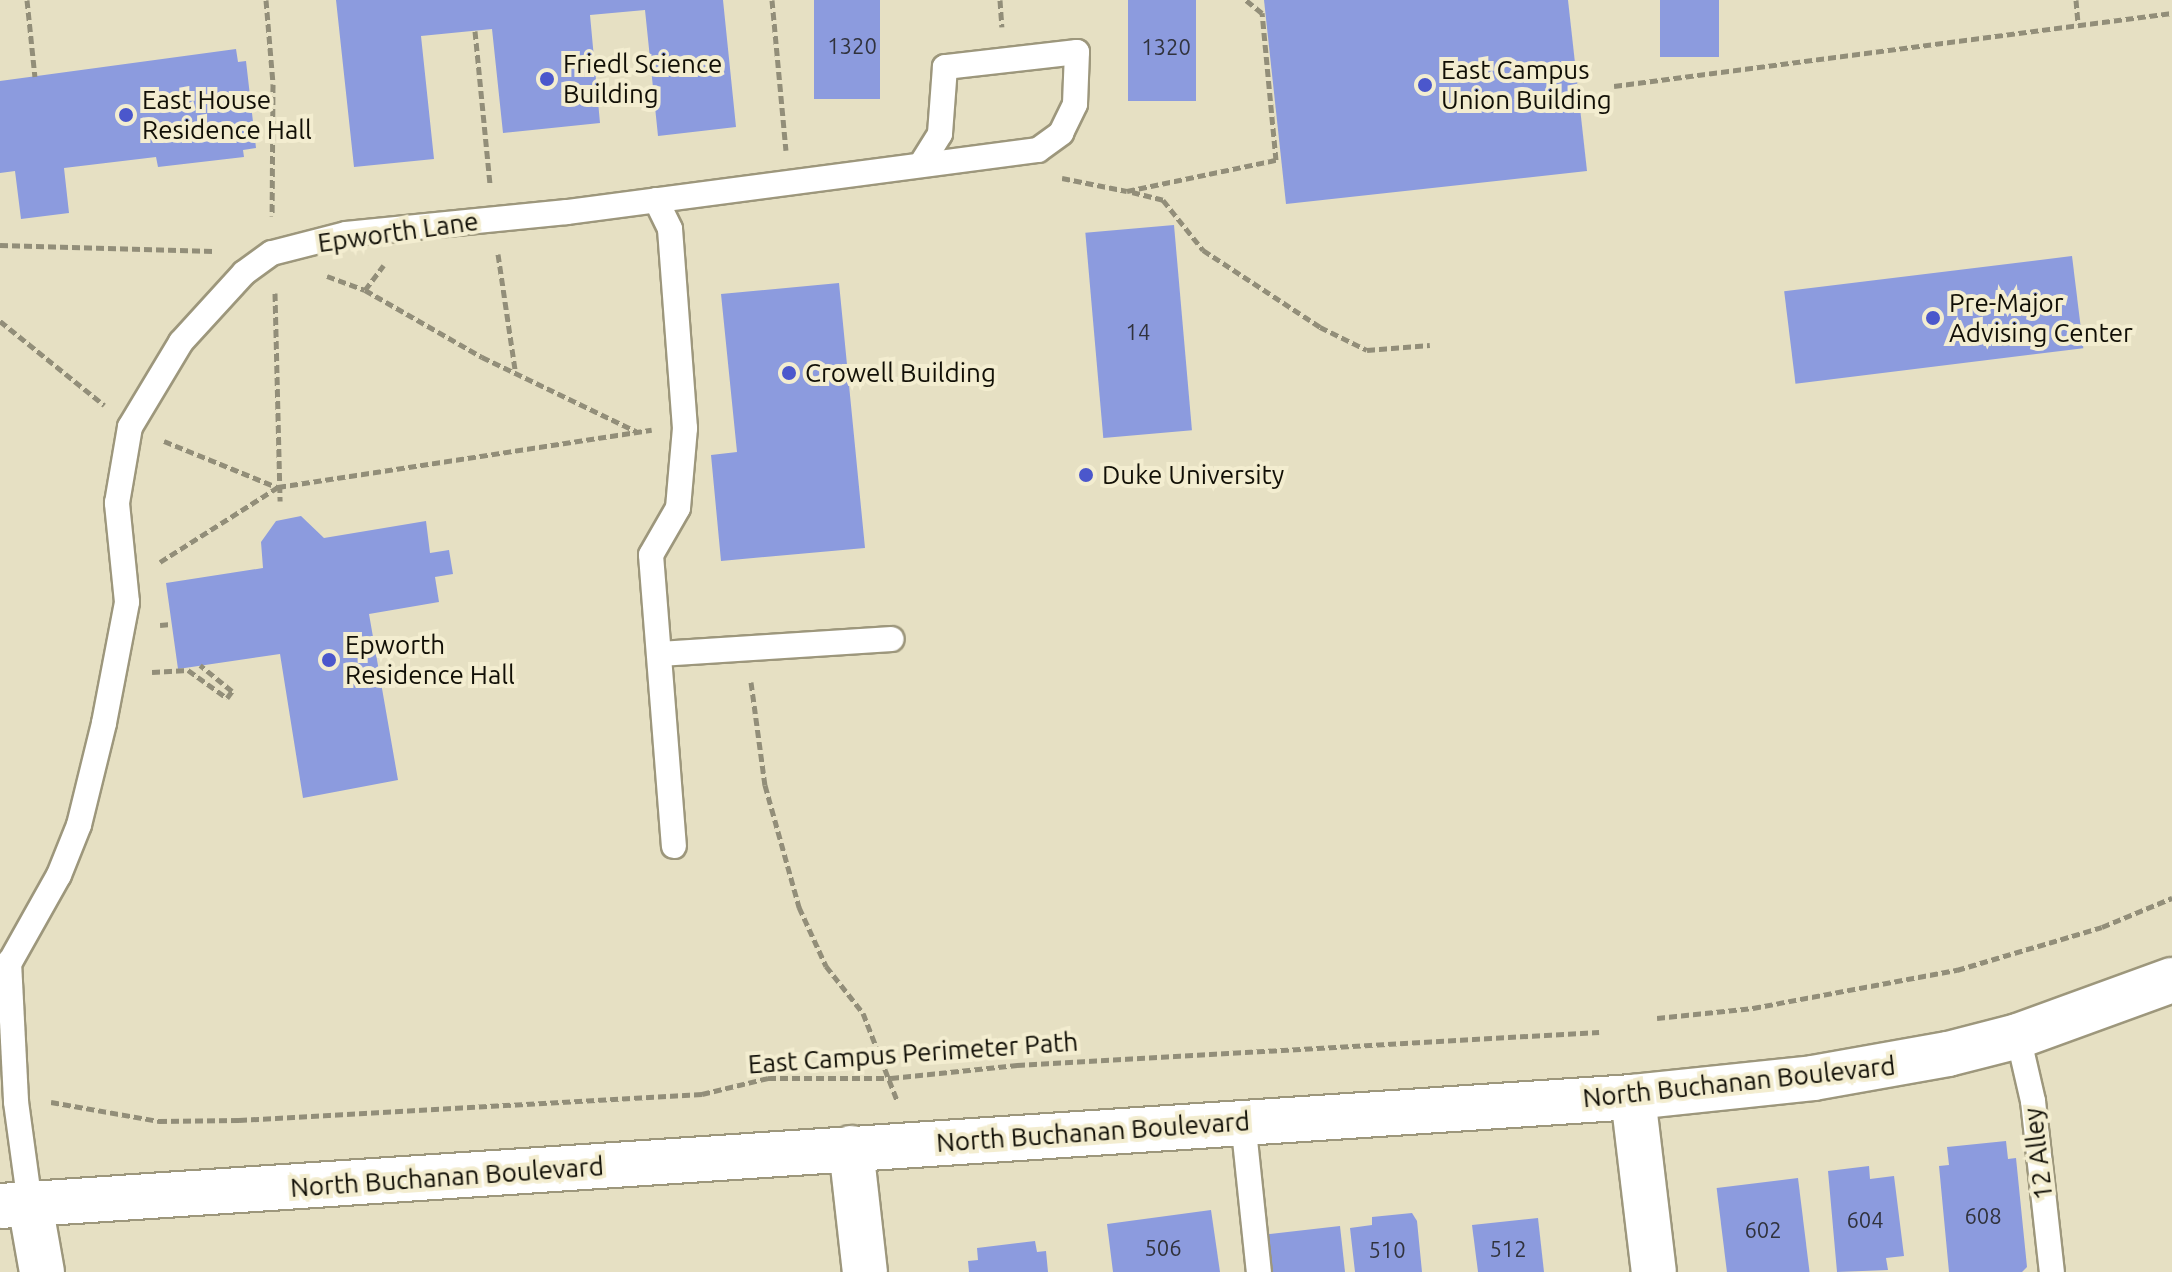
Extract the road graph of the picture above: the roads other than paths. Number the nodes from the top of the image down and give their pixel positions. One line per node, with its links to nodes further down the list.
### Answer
1 (922, 163): 1 (lane, Epworth Lane); 2 (lane, Epworth Lane)
2 (656, 200): 4 (lane); 6 (lane, Epworth Lane)
3 (892, 639): 4 (lane)
4 (660, 654): 5 (lane)
5 (674, 846)
6 (5, 971): 12 (lane, Epworth Lane)
7 (2172, 980): 8 (street, North Buchanan Boulevard)
8 (2018, 1036): 9 (street, North Buchanan Boulevard); 17 (lane, 12 Alley)
9 (1633, 1097): 10 (street, North Buchanan Boulevard); 16 (street)
10 (1243, 1121): 11 (street, North Buchanan Boulevard); 15 (lane)
11 (851, 1148): 12 (street, North Buchanan Boulevard); 14 (street)
12 (15, 1205): 13 (street)
13 (42, 1272)
14 (865, 1272)
15 (1259, 1272)
16 (1654, 1272)
17 (2052, 1272)

